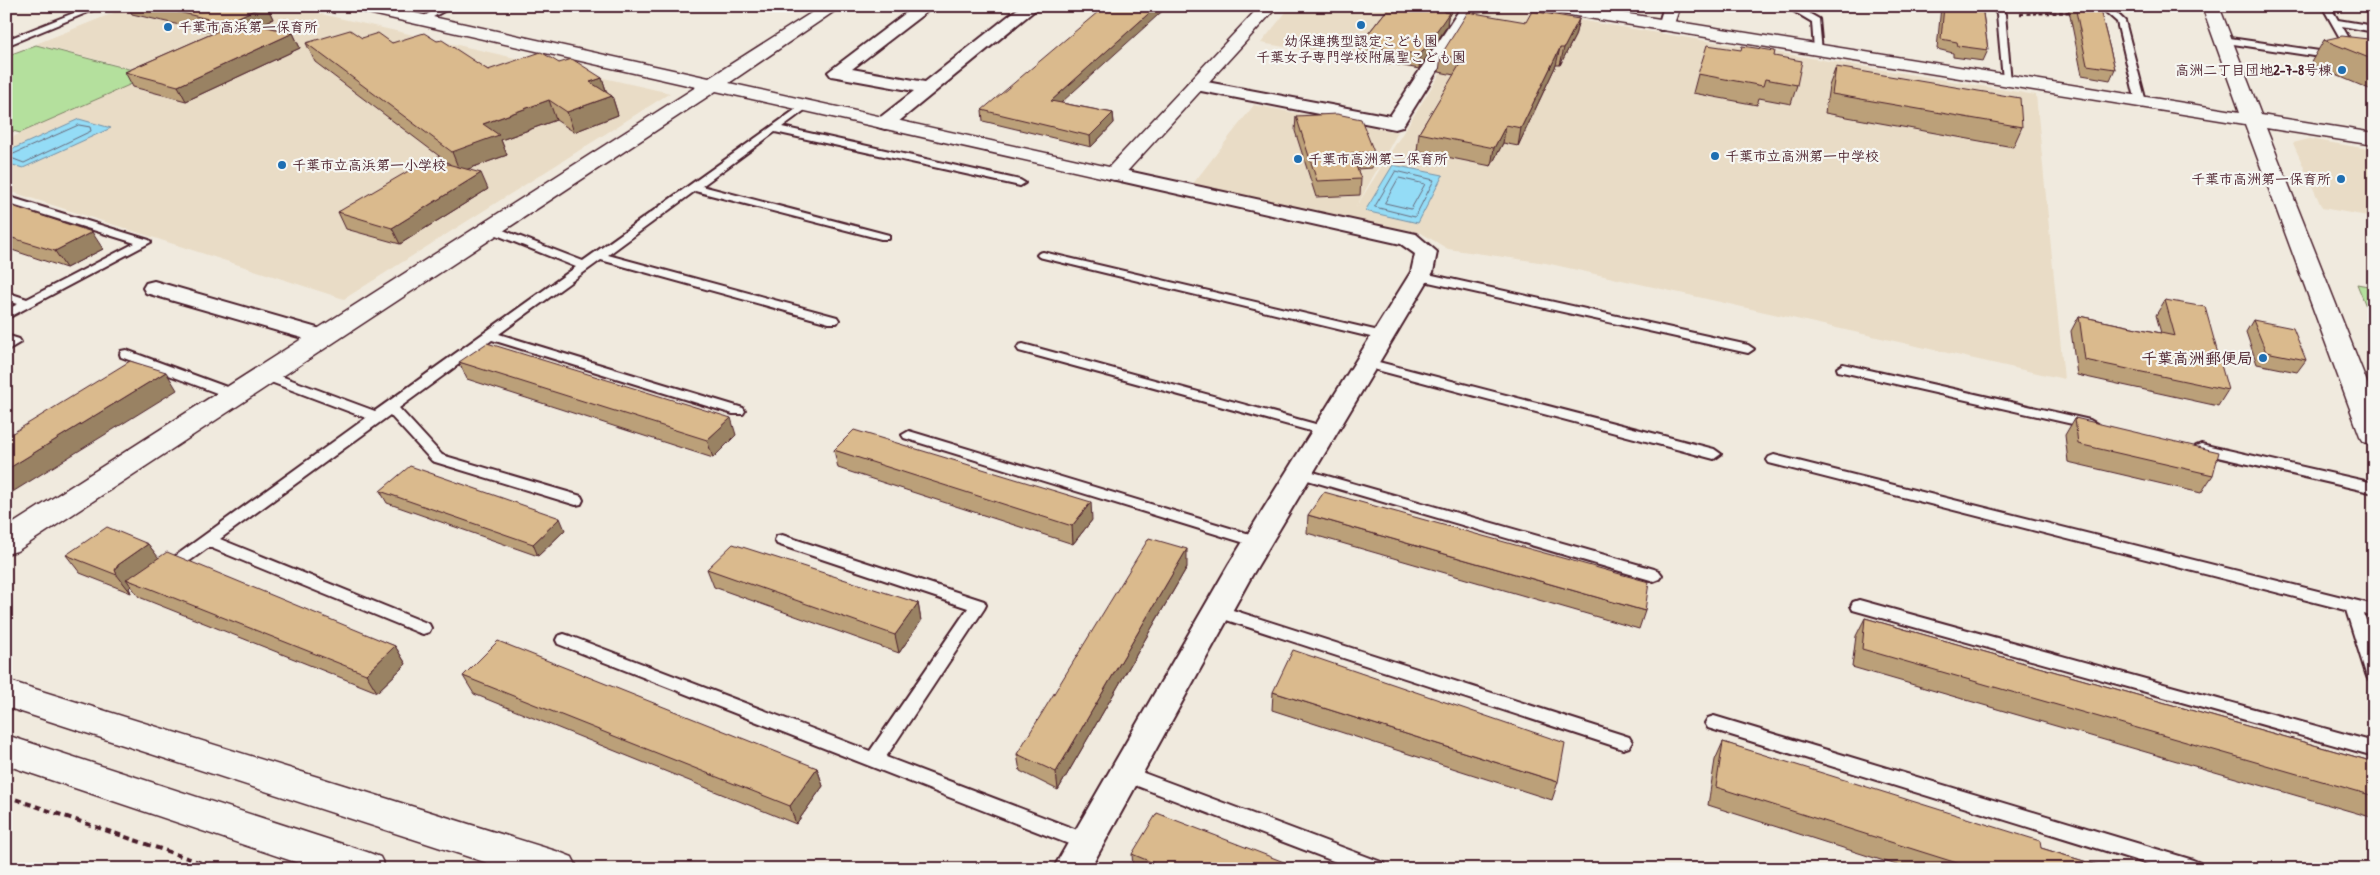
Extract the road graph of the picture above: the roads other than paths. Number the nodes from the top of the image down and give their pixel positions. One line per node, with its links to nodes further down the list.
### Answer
1 (99, 6): 21 (lane)
2 (359, 6): 16 (street)
3 (448, 6): 16 (lane)
4 (834, 6): 26 (street)
5 (926, 6): 28 (street)
6 (1032, 6): 28 (street)
7 (1270, 6): 27 (street)
8 (1470, 6): 27 (street)
9 (1545, 6): 18 (street)
10 (1672, 6): 18 (street)
11 (1789, 6): 22 (lane)
12 (1994, 6): 25 (lane)
13 (2103, 6): 29 (lane)
14 (2210, 6): 20 (street)
15 (2326, 6): 17 (lane)
16 (421, 20): 26 (street)
17 (2335, 22): 19 (lane); 23 (lane)
18 (1666, 26): 22 (street)
19 (2374, 29)
20 (2223, 40): 23 (lane); 31 (street)
21 (6, 43)
22 (1819, 50): 25 (street)
23 (2356, 59): 24 (lane)
24 (2374, 67)
25 (2008, 80): 29 (street)
26 (713, 85): 30 (street); 39 (street)
27 (1196, 85): 35 (street)
28 (929, 88): 32 (street)
29 (2141, 102): 31 (street)
30 (806, 105): 32 (street); 33 (lane)
31 (2252, 120): 34 (street); 68 (street)
32 (885, 123): 35 (street)
33 (775, 128): 36 (lane); 37 (lane)
34 (2374, 139)
35 (1114, 174): 44 (street)
36 (1020, 183)
37 (694, 187): 40 (lane); 42 (lane)
38 (6, 199): 47 (lane)
39 (491, 229): 43 (lane); 52 (street)
40 (885, 237)
41 (1043, 255): 51 (lane)
42 (599, 256): 43 (lane); 49 (lane)
43 (585, 266): 50 (lane)
44 (1420, 276): 51 (street); 56 (lane)
45 (154, 288): 52 (street)
46 (6, 296): 47 (lane)
47 (28, 303): 48 (lane)
48 (6, 315)
49 (833, 320)
50 (489, 336): 62 (lane); 63 (lane)
51 (1384, 336): 58 (street)
52 (324, 337): 60 (street)
53 (6, 339): 54 (lane)
54 (6, 347)
55 (1023, 348): 66 (lane)
56 (1748, 349)
57 (126, 354): 61 (lane)
58 (1366, 363): 66 (street); 70 (lane)
59 (1843, 368): 65 (lane)
60 (264, 376): 61 (street); 64 (lane)
61 (235, 394): 78 (street)
62 (390, 408): 64 (lane); 74 (lane)
63 (738, 411)
64 (377, 417): 75 (lane)
65 (2103, 427)
66 (1325, 431): 72 (street)
67 (909, 435): 77 (lane)
68 (2374, 436)
69 (2190, 446): 73 (lane)
70 (1714, 454)
71 (1774, 460): 82 (lane)
72 (1299, 473): 77 (street); 79 (lane)
73 (2374, 488)
74 (576, 500)
75 (208, 540): 80 (lane); 85 (lane)
76 (782, 540): 93 (lane)
77 (1258, 542): 83 (street)
78 (6, 543)
79 (1654, 575)
80 (154, 578)
81 (1859, 606): 91 (lane)
82 (2353, 606): 84 (lane); 87 (lane)
83 (1217, 611): 90 (lane); 94 (street)
84 (2374, 611)
85 (422, 628)
86 (564, 640): 93 (lane)
87 (2374, 674)
88 (6, 693): 97 (street)
89 (1714, 722): 100 (lane)
90 (1623, 742)
91 (2374, 748)
92 (6, 750): 96 (street)
93 (874, 760): 95 (lane)
94 (1124, 774): 95 (street); 99 (lane)
95 (1086, 842): 98 (street)
96 (367, 869)
97 (559, 869)
98 (1071, 869)
99 (1377, 869)
100 (2192, 869)

